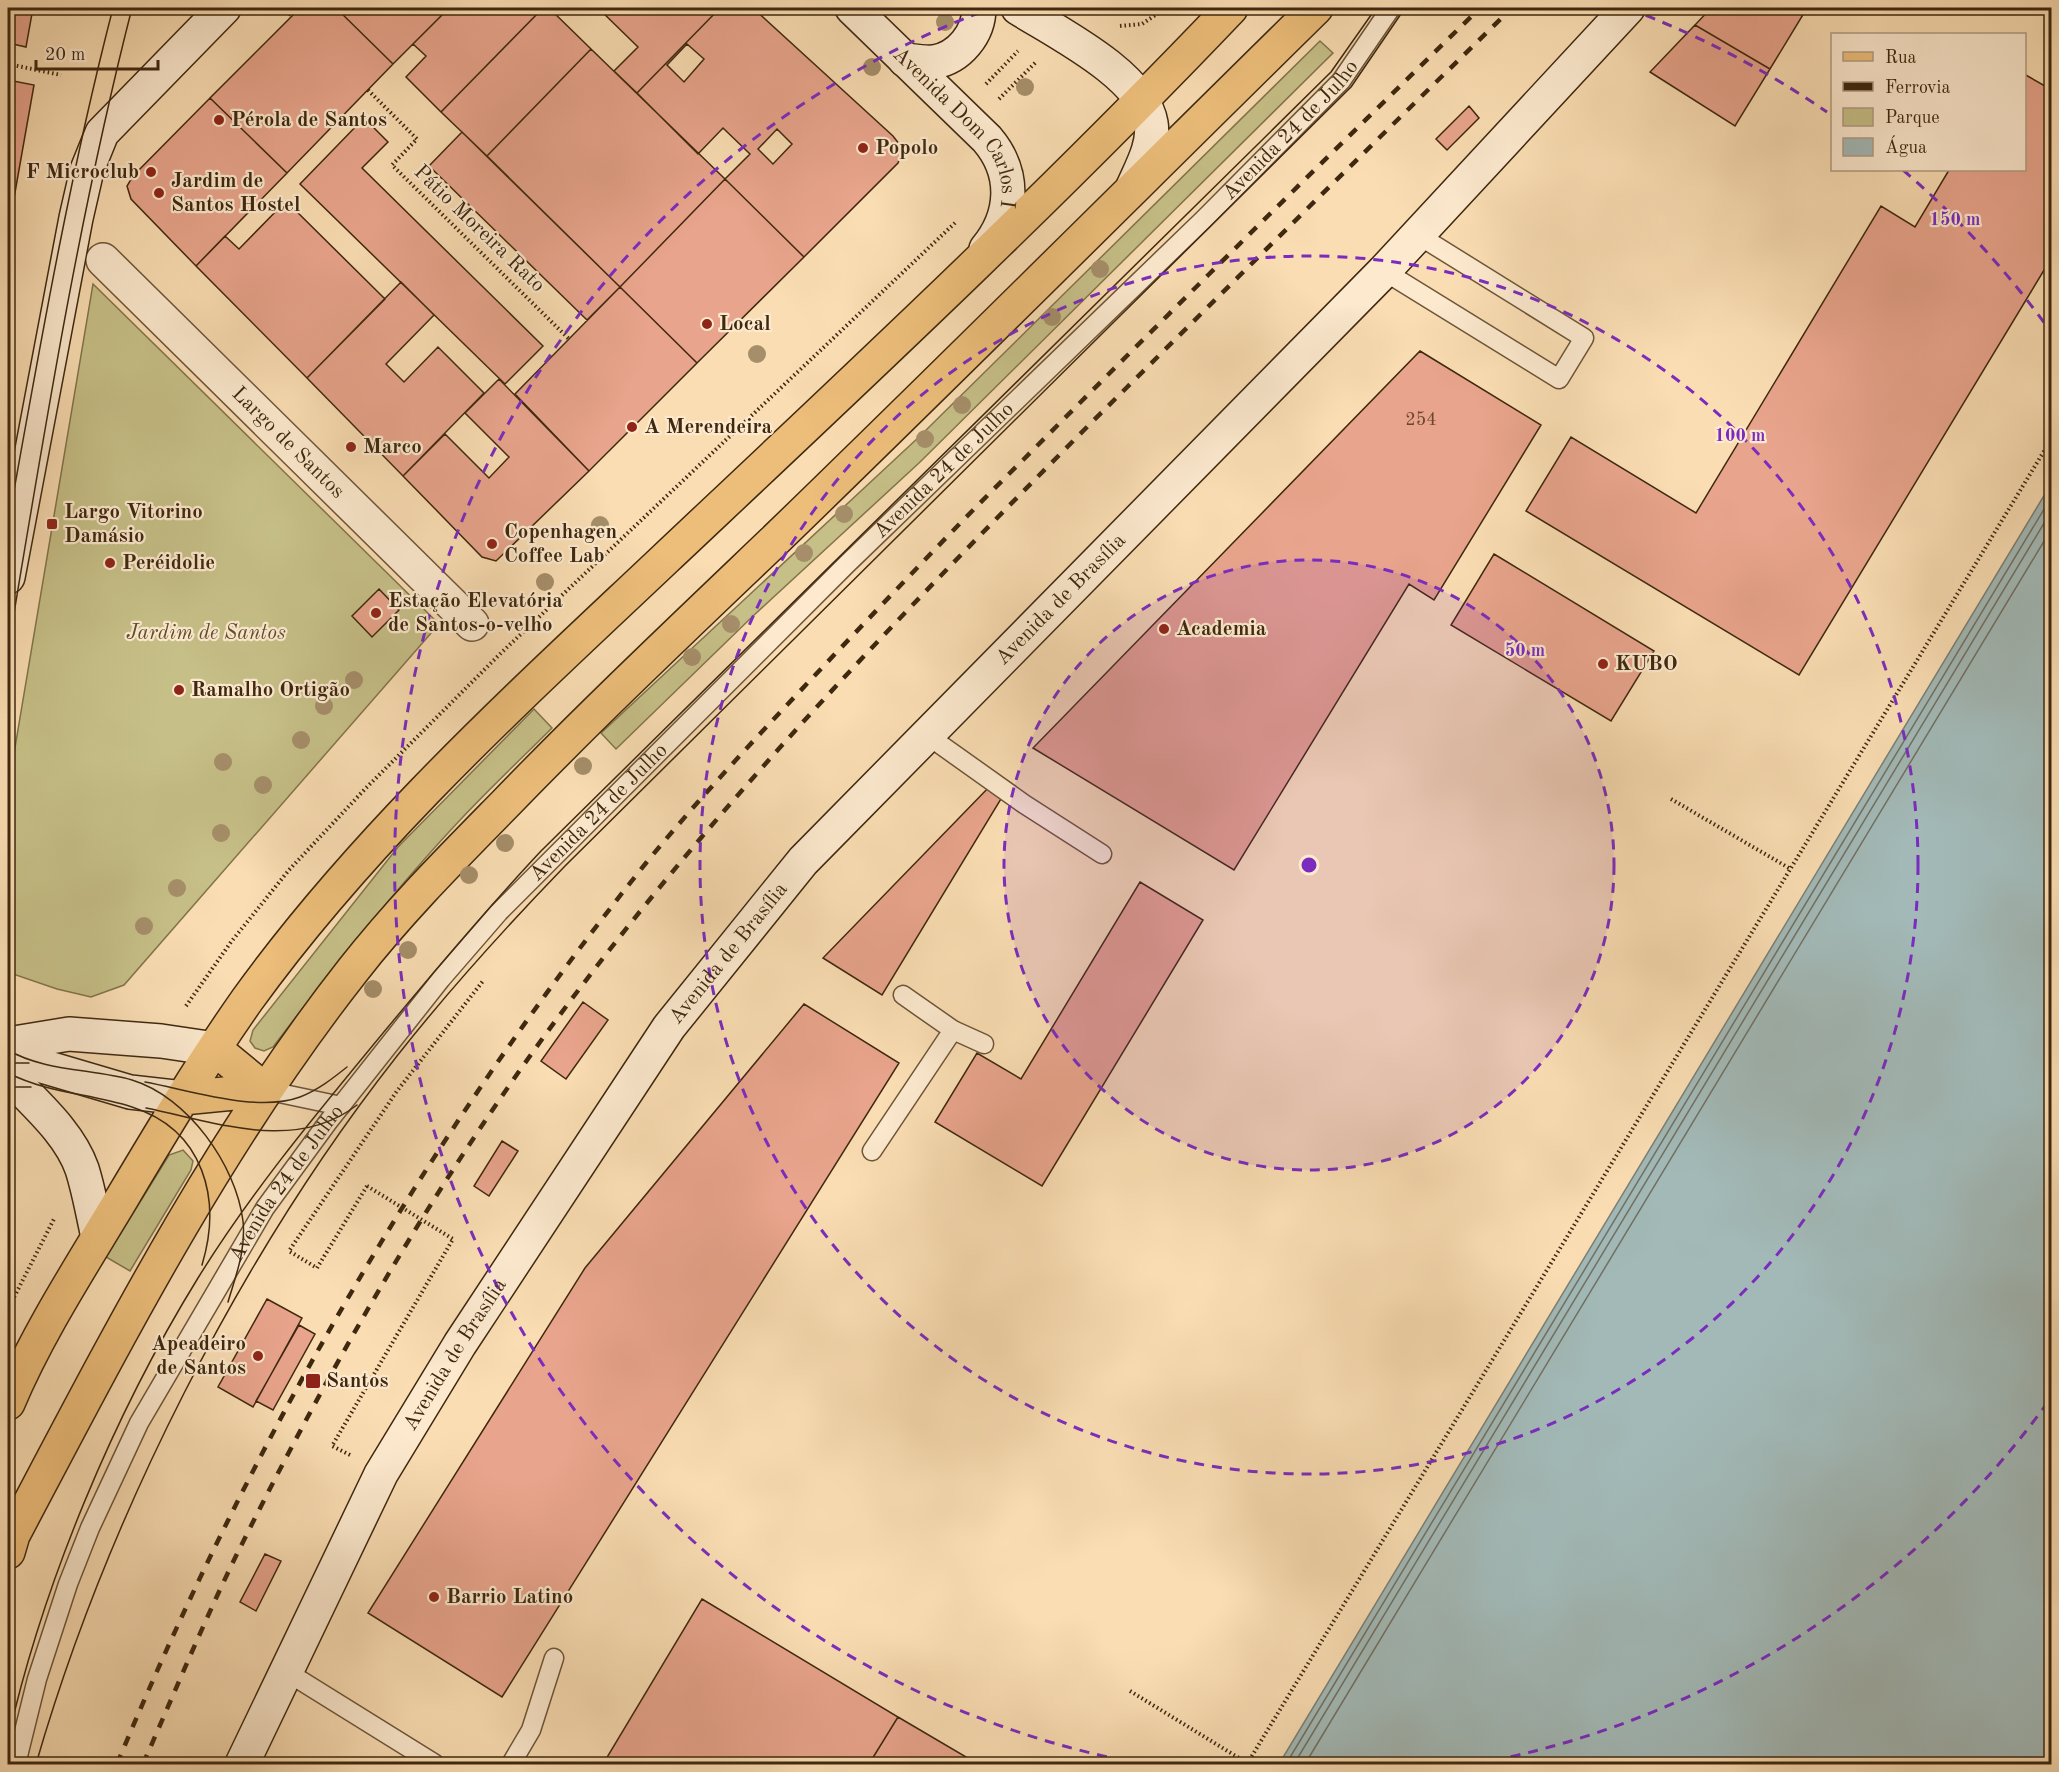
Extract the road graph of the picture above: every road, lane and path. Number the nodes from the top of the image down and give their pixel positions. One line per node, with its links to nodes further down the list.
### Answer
1 (224, 8): 29 (street)
2 (283, 8): 11 (path)
3 (852, 8): 15 (street, Avenida Dom Carlos I)
4 (979, 8): 15 (street)
5 (1018, 8): 20 (street)
6 (1166, 8): 12 (path)
7 (1232, 8): 20 (main road)
8 (1316, 8): 22 (main road)
9 (1391, 8): 45 (lane, Avenida 24 de Julho)
10 (1628, 8): 23 (street, Avenida de Brasília)
11 (292, 16)
12 (1118, 26)
13 (1023, 47): 18 (path)
14 (1041, 57): 21 (path)
15 (905, 60): 26 (street, Avenida Dom Carlos I)
16 (8, 64): 17 (path)
17 (61, 75)
18 (981, 89)
19 (368, 90): 27 (path, Pátio Moreira Rato)
20 (1143, 101): 22 (street); 26 (main road)
21 (994, 104)
22 (1132, 189): 43 (main road)
23 (1418, 235): 25 (street, Avenida de Brasília); 25 (lane)
24 (103, 260): 30 (street, Largo de Santos)
25 (1384, 271): 31 (street, Avenida de Brasília)
26 (953, 287): 40 (main road)
27 (569, 339)
28 (2052, 438): 34 (path)
29 (8, 577)
30 (472, 624)
31 (927, 735): 33 (lane); 52 (street, Avenida de Brasília)
32 (1671, 799): 34 (path)
33 (1102, 854)
34 (1789, 868): 58 (path)
35 (485, 978): 49 (path, bridge)
36 (903, 995): 37 (lane)
37 (952, 1030): 39 (lane); 46 (lane)
38 (8, 1044): 40 (street)
39 (984, 1044)
40 (215, 1049): 43 (main road); 44 (main road)
41 (8, 1056): 44 (street)
42 (8, 1075): 47 (street)
43 (265, 1090): 44 (main road); 45 (lane); 50 (main road)
44 (183, 1098): 47 (main road)
45 (341, 1106): 54 (lane, Avenida 24 de Julho)
46 (872, 1151)
47 (98, 1237): 48 (main road)
48 (8, 1403)
49 (356, 1458)
50 (8, 1552)
51 (554, 1658): 57 (lane)
52 (286, 1672): 55 (street, Avenida de Brasília); 56 (lane)
53 (1130, 1691): 58 (path)
54 (16, 1764)
55 (242, 1764)
56 (435, 1764)
57 (511, 1764)
58 (1247, 1764)

